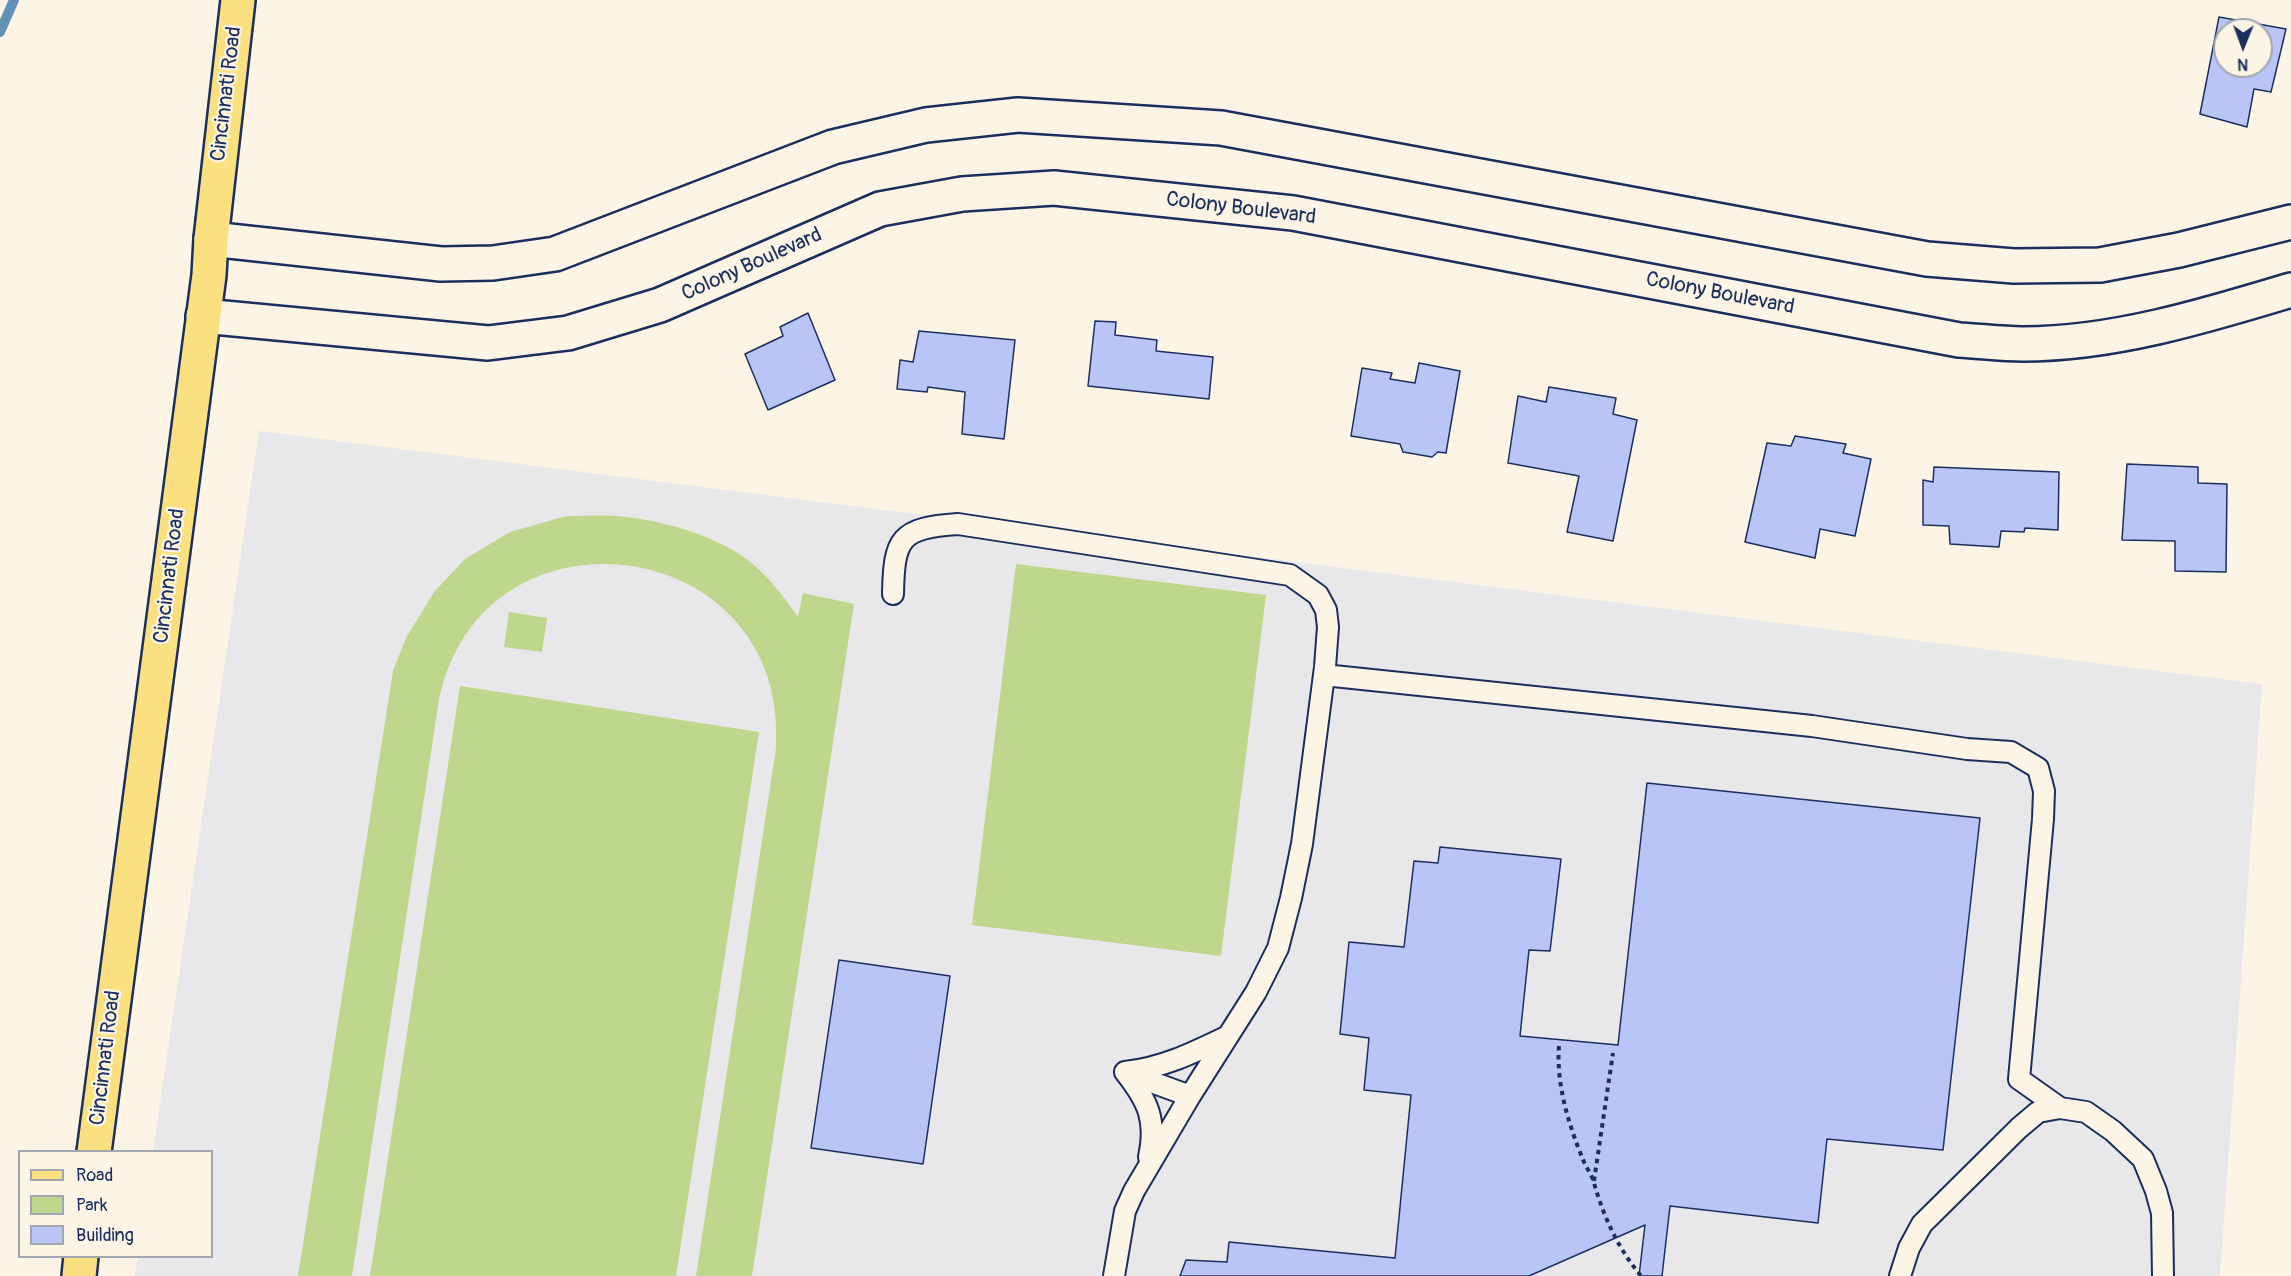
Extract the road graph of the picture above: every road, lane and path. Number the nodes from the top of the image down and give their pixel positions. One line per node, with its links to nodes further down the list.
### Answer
1 (238, 0): 3 (main road, Cincinnati Road)
2 (2291, 222): 3 (street)
3 (211, 239): 5 (main road, Cincinnati Road)
4 (2291, 290): 5 (street, Colony Boulevard)
5 (202, 316): 14 (main road, Cincinnati Road)
6 (894, 594): 7 (lane)
7 (1324, 675): 8 (lane); 13 (lane)
8 (1226, 1037): 11 (lane); 12 (lane)
9 (1559, 1046): 16 (path)
10 (1613, 1053): 16 (path)
11 (1125, 1072): 12 (lane); 15 (lane)
12 (1190, 1096): 15 (lane)
13 (2060, 1108): 21 (lane); 22 (lane)
14 (94, 1150)
15 (1146, 1168): 19 (lane)
16 (1594, 1182): 20 (path)
17 (81, 1258): 18 (main road)
18 (79, 1276)
19 (1114, 1276)
20 (1641, 1276)
21 (1900, 1276)
22 (2163, 1276)

